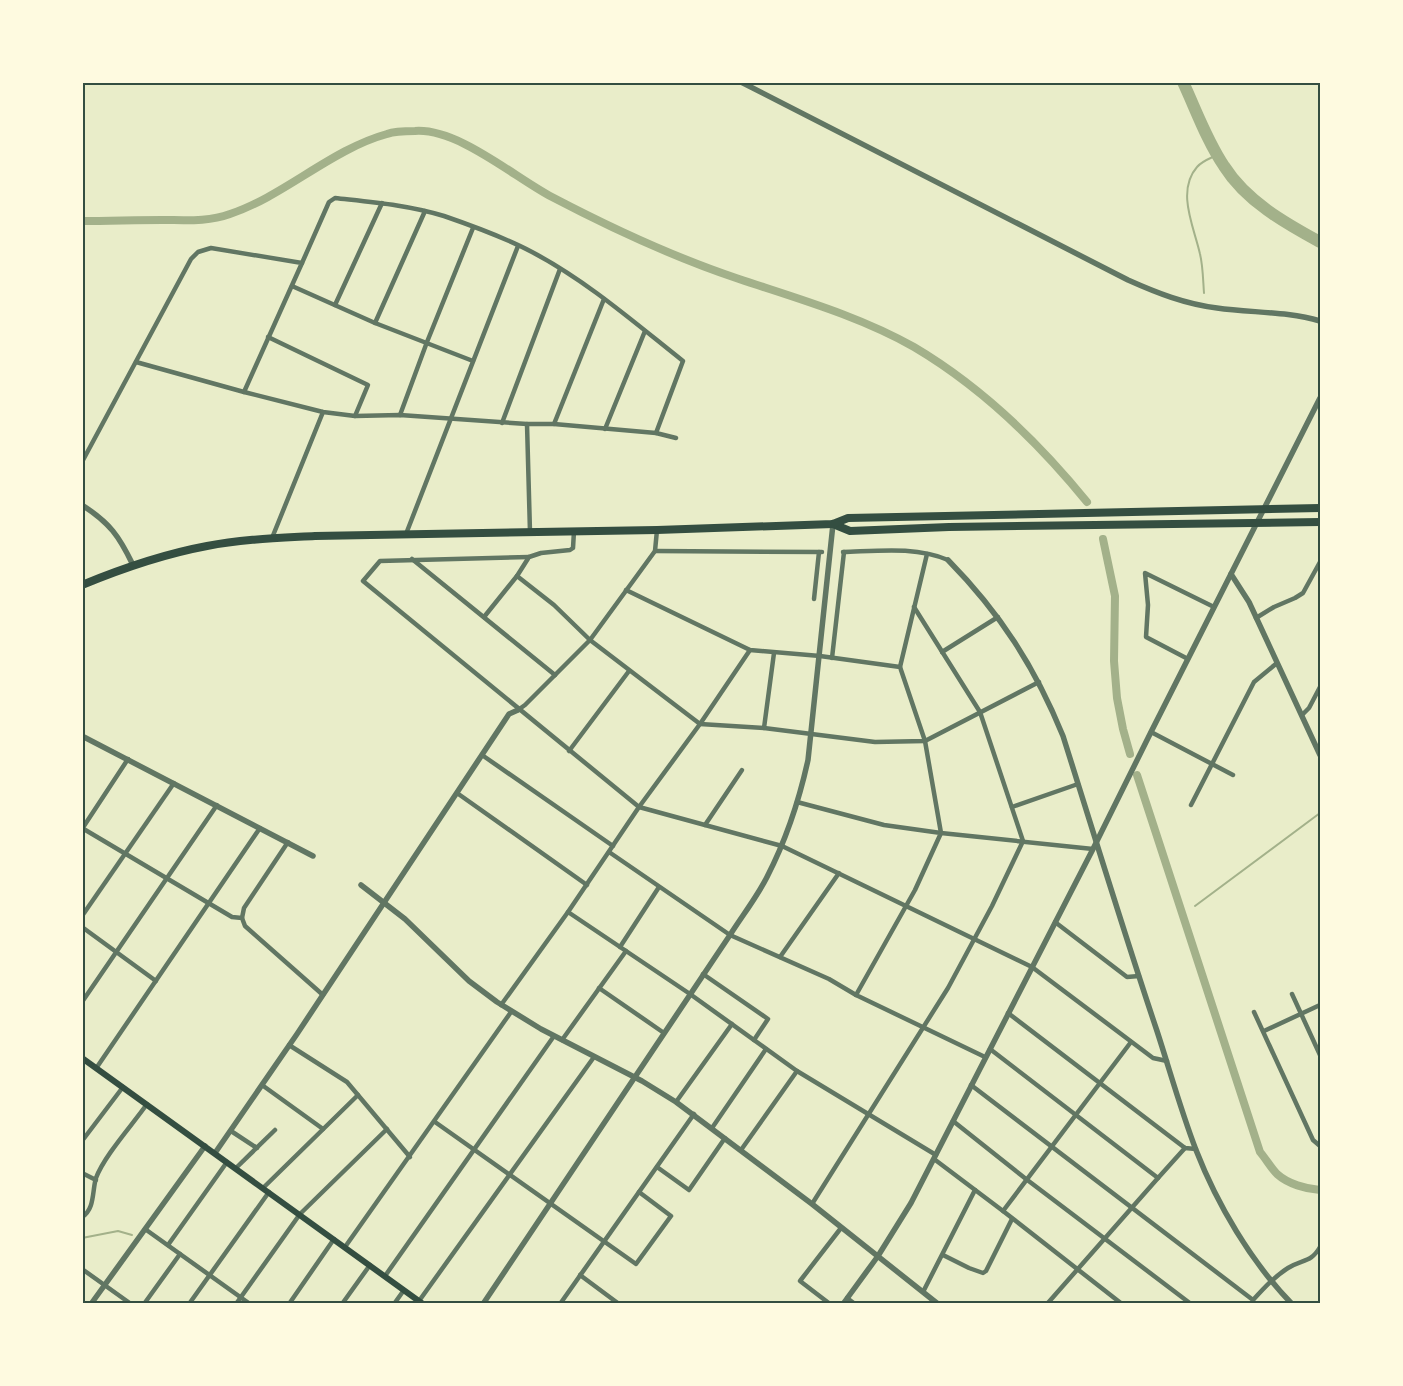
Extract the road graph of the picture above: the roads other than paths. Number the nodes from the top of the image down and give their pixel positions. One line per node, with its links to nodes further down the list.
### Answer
1 (740, 82): 11 (street)
2 (382, 204): 3 (street); 6 (street); 10 (street)
3 (425, 212): 4 (street); 12 (street)
4 (473, 228): 5 (street); 15 (street)
5 (518, 246): 7 (street); 16 (street)
6 (302, 263): 8 (street); 17 (street)
7 (560, 269): 9 (street); 24 (street)
8 (292, 286): 10 (street); 14 (street)
9 (604, 299): 13 (street); 26 (street)
10 (335, 305): 12 (street)
11 (1320, 321)
12 (375, 323): 15 (street)
13 (645, 331): 27 (street); 28 (street)
14 (268, 337): 18 (street); 21 (street)
15 (427, 342): 16 (street); 22 (street)
16 (473, 361): 23 (street)
17 (136, 362): 18 (street); 30 (street)
18 (244, 392): 20 (street)
19 (1320, 398): 33 (street)
20 (323, 412): 21 (street); 41 (street)
21 (355, 416): 22 (street)
22 (400, 416): 23 (street)
23 (451, 419): 24 (street); 40 (street)
24 (502, 423): 25 (street)
25 (528, 424): 26 (street); 39 (street)
26 (554, 424): 27 (street)
27 (605, 429): 28 (street)
28 (656, 433): 29 (street)
29 (676, 438)
30 (82, 462)
31 (82, 505): 48 (street)
32 (1320, 508): 33 (highway)
33 (1264, 509): 35 (highway); 36 (street)
34 (1320, 522): 36 (highway)
35 (833, 524): 36 (highway); 37 (highway); 63 (street)
36 (1256, 524): 49 (street)
37 (657, 530): 38 (highway); 42 (street)
38 (574, 531): 39 (highway); 44 (street)
39 (530, 532): 40 (highway)
40 (406, 534): 41 (highway)
41 (272, 538): 48 (highway)
42 (655, 551): 52 (street); 53 (street)
43 (927, 554): 46 (street); 55 (street); 64 (street)
44 (529, 557): 45 (street); 50 (street)
45 (412, 559): 56 (street); 72 (street)
46 (948, 560): 57 (street)
47 (1320, 562): 58 (street)
48 (133, 565): 51 (highway)
49 (1231, 574): 54 (street); 58 (street)
50 (517, 576): 56 (street); 59 (street)
51 (82, 584)
52 (626, 590): 59 (street); 60 (street)
53 (814, 599)
54 (1214, 606): 65 (street); 65 (street)
55 (914, 607): 61 (street); 67 (street)
56 (484, 616): 69 (street)
57 (998, 617): 61 (street); 70 (street)
58 (1256, 618): 66 (street)
59 (590, 640): 68 (street); 69 (street)
60 (750, 650): 62 (street); 75 (street)
61 (942, 652): 73 (street)
62 (774, 653): 63 (street); 76 (street)
63 (820, 656): 64 (street); 78 (street)
64 (832, 658): 67 (street)
65 (1188, 659): 77 (street)
66 (1277, 663): 74 (street); 85 (street)
67 (900, 667): 80 (street)
68 (629, 671): 75 (street); 81 (street)
69 (555, 675): 72 (street)
70 (1039, 682): 73 (street); 89 (street)
71 (1320, 687): 74 (street)
72 (518, 710): 81 (street); 83 (street)
73 (980, 712): 80 (street); 95 (street)
74 (1302, 715): 82 (street)
75 (700, 724): 76 (street); 94 (street)
76 (764, 728): 78 (street)
77 (1150, 732): 85 (street); 101 (street)
78 (811, 734): 80 (street); 91 (street)
79 (82, 736): 84 (street)
80 (925, 741): 99 (street)
81 (569, 751): 94 (street)
82 (1320, 755)
83 (482, 756): 90 (street); 103 (street)
84 (128, 759): 88 (street); 97 (street)
85 (1212, 764): 87 (street); 93 (street)
86 (742, 770): 96 (street)
87 (1233, 775)
88 (174, 783): 92 (street); 107 (street)
89 (1078, 784): 95 (street); 101 (street)
90 (457, 793): 112 (street); 114 (street)
91 (797, 802): 99 (street); 104 (street)
92 (217, 805): 98 (street); 110 (street)
93 (1191, 805)
94 (639, 807): 96 (street); 103 (street)
95 (1012, 807): 100 (street)
96 (705, 825): 104 (street)
97 (83, 828): 107 (street)
98 (260, 828): 102 (street); 115 (street)
99 (941, 833): 100 (street); 116 (street)
100 (1023, 841): 105 (street); 123 (street)
101 (1097, 841): 105 (street); 130 (street)
102 (288, 842): 108 (street); 119 (street)
103 (613, 846): 106 (street)
104 (782, 846): 109 (street); 122 (street)
105 (1093, 849): 120 (street)
106 (609, 852): 112 (street); 113 (street)
107 (126, 854): 110 (street); 118 (street)
108 (313, 856)
109 (839, 874): 116 (street); 127 (street)
110 (167, 878): 115 (street); 126 (street)
111 (361, 885): 114 (street)
112 (586, 885): 117 (street)
113 (660, 887): 122 (street); 124 (street)
114 (385, 902): 136 (street); 138 (street)
115 (208, 903): 119 (street); 131 (street)
116 (906, 905): 123 (street); 135 (street)
117 (568, 912): 124 (street); 138 (street)
118 (82, 916)
119 (242, 918): 136 (street)
120 (1055, 922): 128 (street); 130 (street)
121 (82, 927): 126 (street)
122 (730, 936): 127 (street); 129 (street)
123 (974, 939): 128 (street); 145 (street)
124 (620, 947): 125 (street)
125 (626, 951): 132 (street); 133 (street)
126 (117, 952): 131 (street); 137 (street)
127 (780, 958): 135 (street)
128 (1032, 967): 142 (street); 151 (street)
129 (703, 974): 133 (street); 150 (street)
130 (1139, 976): 159 (street)
131 (156, 981): 160 (street)
132 (599, 988): 147 (street); 149 (street)
133 (690, 994): 144 (street); 147 (street)
134 (1292, 994): 143 (street)
135 (856, 995): 145 (street)
136 (323, 996): 152 (street)
137 (82, 1002)
138 (501, 1005): 140 (street)
139 (1320, 1005): 143 (street)
140 (511, 1012): 148 (street); 174 (street)
141 (1254, 1012): 146 (street)
142 (1008, 1013): 154 (street); 163 (street)
143 (1302, 1014): 146 (street); 155 (street)
144 (732, 1024): 150 (street); 168 (street)
145 (923, 1028): 157 (street); 172 (street)
146 (1264, 1031): 184 (street)
147 (664, 1033): 162 (street)
148 (554, 1036): 149 (street); 187 (street)
149 (562, 1040): 156 (street)
150 (754, 1040): 153 (street)
151 (1131, 1042): 159 (street); 163 (street)
152 (289, 1045): 164 (street); 167 (street)
153 (766, 1049): 161 (street); 175 (street)
154 (990, 1049): 157 (street); 171 (street)
155 (1320, 1055)
156 (594, 1057): 162 (street); 197 (street)
157 (985, 1057): 165 (street)
158 (83, 1059): 160 (main road)
159 (1167, 1061): 188 (street)
160 (97, 1068): 166 (main road)
161 (797, 1071): 172 (street); 189 (street)
162 (635, 1077): 168 (street); 205 (street)
163 (1099, 1082): 171 (street); 186 (street)
164 (262, 1085): 176 (street); 179 (street)
165 (971, 1085): 173 (street); 183 (street)
166 (123, 1087): 169 (main road); 181 (street)
167 (358, 1095): 176 (street); 177 (street)
168 (676, 1102): 170 (street)
169 (147, 1104): 182 (main road); 200 (street)
170 (694, 1114): 175 (street); 194 (street)
171 (1075, 1114): 183 (street); 198 (street)
172 (869, 1115): 192 (street); 206 (street)
173 (953, 1121): 192 (street); 199 (street)
174 (435, 1122): 187 (street); 191 (street)
175 (712, 1128): 180 (street)
176 (323, 1129): 201 (street)
177 (386, 1129): 191 (street); 209 (street)
178 (275, 1130): 185 (street)
179 (231, 1131): 185 (street); 190 (street)
180 (725, 1138): 189 (street); 194 (street)
181 (82, 1141)
182 (205, 1146): 190 (main road); 213 (street)
183 (1051, 1146): 199 (street); 207 (street)
184 (1320, 1146)
185 (257, 1148): 195 (street)
186 (1185, 1148): 188 (street); 198 (street)
187 (474, 1149): 197 (street); 228 (street)
188 (1196, 1149): 229 (street)
189 (740, 1150): 206 (street)
190 (215, 1153): 193 (main road)
191 (410, 1157): 218 (street)
192 (935, 1157): 202 (street); 222 (street)
193 (227, 1162): 195 (main road); 217 (street)
194 (657, 1167): 204 (street)
195 (236, 1168): 201 (main road)
196 (82, 1173): 200 (street)
197 (510, 1174): 205 (street); 235 (street)
198 (1158, 1178): 207 (street)
199 (1026, 1179): 208 (street); 214 (street)
200 (96, 1180): 210 (street)
201 (263, 1188): 203 (main road)
202 (975, 1190): 208 (street); 221 (street)
203 (269, 1192): 209 (main road); 226 (street)
204 (639, 1192): 216 (street); 216 (street)
205 (551, 1203): 216 (street); 246 (street)
206 (812, 1204): 212 (street)
207 (1132, 1208): 214 (street); 236 (street)
208 (1002, 1211): 211 (street)
209 (300, 1214): 215 (main road); 233 (street)
210 (82, 1217)
211 (1012, 1219): 221 (street); 225 (street)
212 (841, 1228): 222 (street); 249 (street)
213 (145, 1229): 217 (street); 230 (street)
214 (1105, 1238): 225 (street); 255 (street)
215 (334, 1239): 218 (main road); 243 (street)
216 (604, 1242): 227 (street)
217 (168, 1245): 220 (street)
218 (345, 1247): 223 (main road)
219 (1320, 1248): 229 (street)
220 (180, 1254): 226 (street); 239 (street)
221 (943, 1255): 232 (street)
222 (878, 1256): 232 (street); 234 (street)
223 (370, 1264): 228 (main road); 244 (street)
224 (82, 1269): 230 (street)
225 (1077, 1269): 253 (street); 254 (street)
226 (210, 1275): 233 (street); 240 (street)
227 (580, 1275): 247 (street); 248 (street)
228 (385, 1276): 231 (main road)
229 (1271, 1280): 236 (street); 256 (street)
230 (104, 1285): 237 (street); 238 (street)
231 (404, 1290): 235 (main road); 245 (street)
232 (923, 1292): 252 (street)
233 (241, 1297): 241 (street); 242 (street)
234 (847, 1298): 250 (street); 251 (street)
235 (420, 1302)
236 (1252, 1302)
237 (91, 1304)
238 (131, 1304)
239 (144, 1304)
240 (189, 1304)
241 (236, 1304)
242 (250, 1304)
243 (289, 1304)
244 (342, 1304)
245 (394, 1304)
246 (483, 1304)
247 (560, 1304)
248 (619, 1304)
249 (830, 1304)
250 (843, 1304)
251 (855, 1304)
252 (938, 1304)
253 (1047, 1304)
254 (1122, 1304)
255 (1191, 1304)
256 (1292, 1304)

